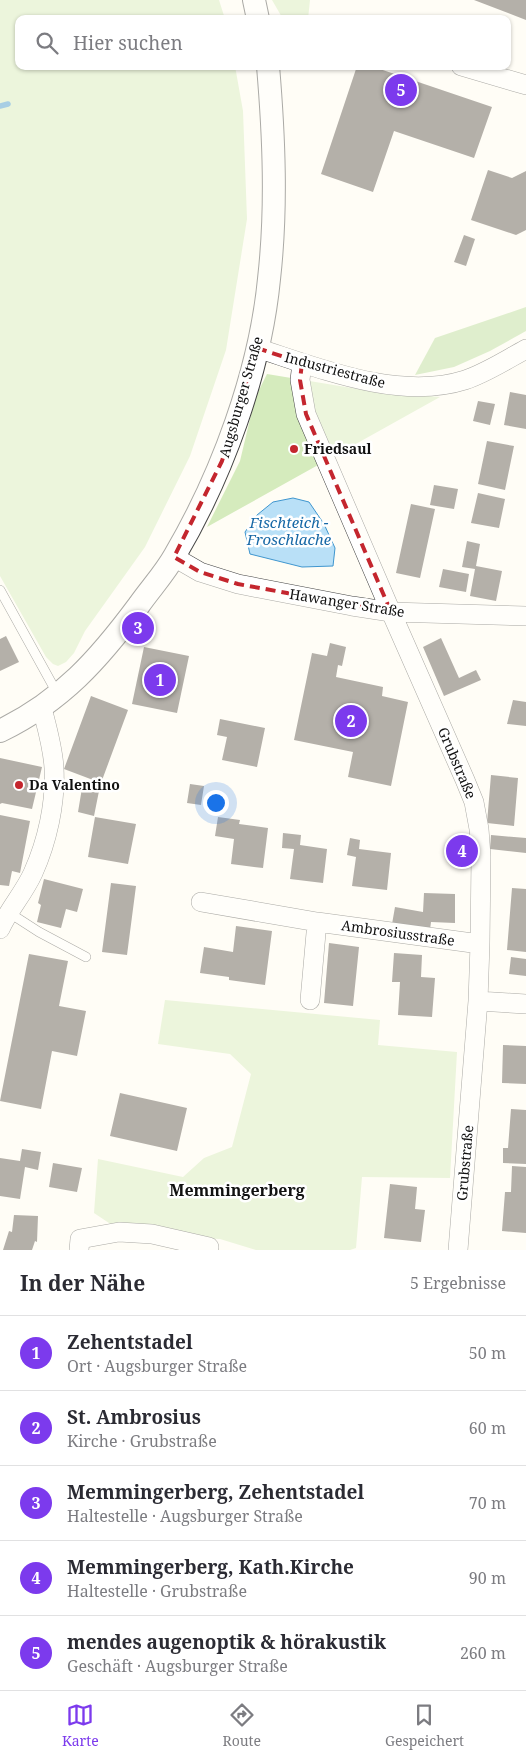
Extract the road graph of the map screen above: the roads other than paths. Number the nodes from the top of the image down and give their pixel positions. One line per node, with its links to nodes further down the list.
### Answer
1 (254, 0): 2 (street)
2 (257, 15)
3 (268, 70): 6 (street, Augsburger Straße)
4 (475, 70): 5 (street)
5 (526, 85)
6 (257, 348): 8 (street, Industriestraße); 9 (street, Augsburger Straße)
7 (526, 349): 8 (street, Industriestraße)
8 (302, 363): 11 (street, Grubstraße)
9 (174, 557): 11 (street, Hawanger Straße); 13 (street, Augsburger Straße)
10 (0, 590): 13 (lane)
11 (391, 612): 12 (street, Hawanger Straße); 19 (street, Grubstraße)
12 (526, 616)
13 (50, 702): 14 (street, Augsburger Straße); 16 (street)
14 (0, 731)
15 (201, 902): 17 (street, Ambrosiusstraße)
16 (8, 912): 18 (street); 20 (lane)
17 (317, 922): 19 (street, Ambrosiusstraße); 21 (street)
18 (0, 929)
19 (480, 944): 22 (street, Grubstraße)
20 (86, 957)
21 (310, 1000)
22 (478, 1001): 23 (street); 26 (street, Grubstraße)
23 (526, 1004)
24 (209, 1247): 25 (street)
25 (79, 1250)
26 (458, 1250)

